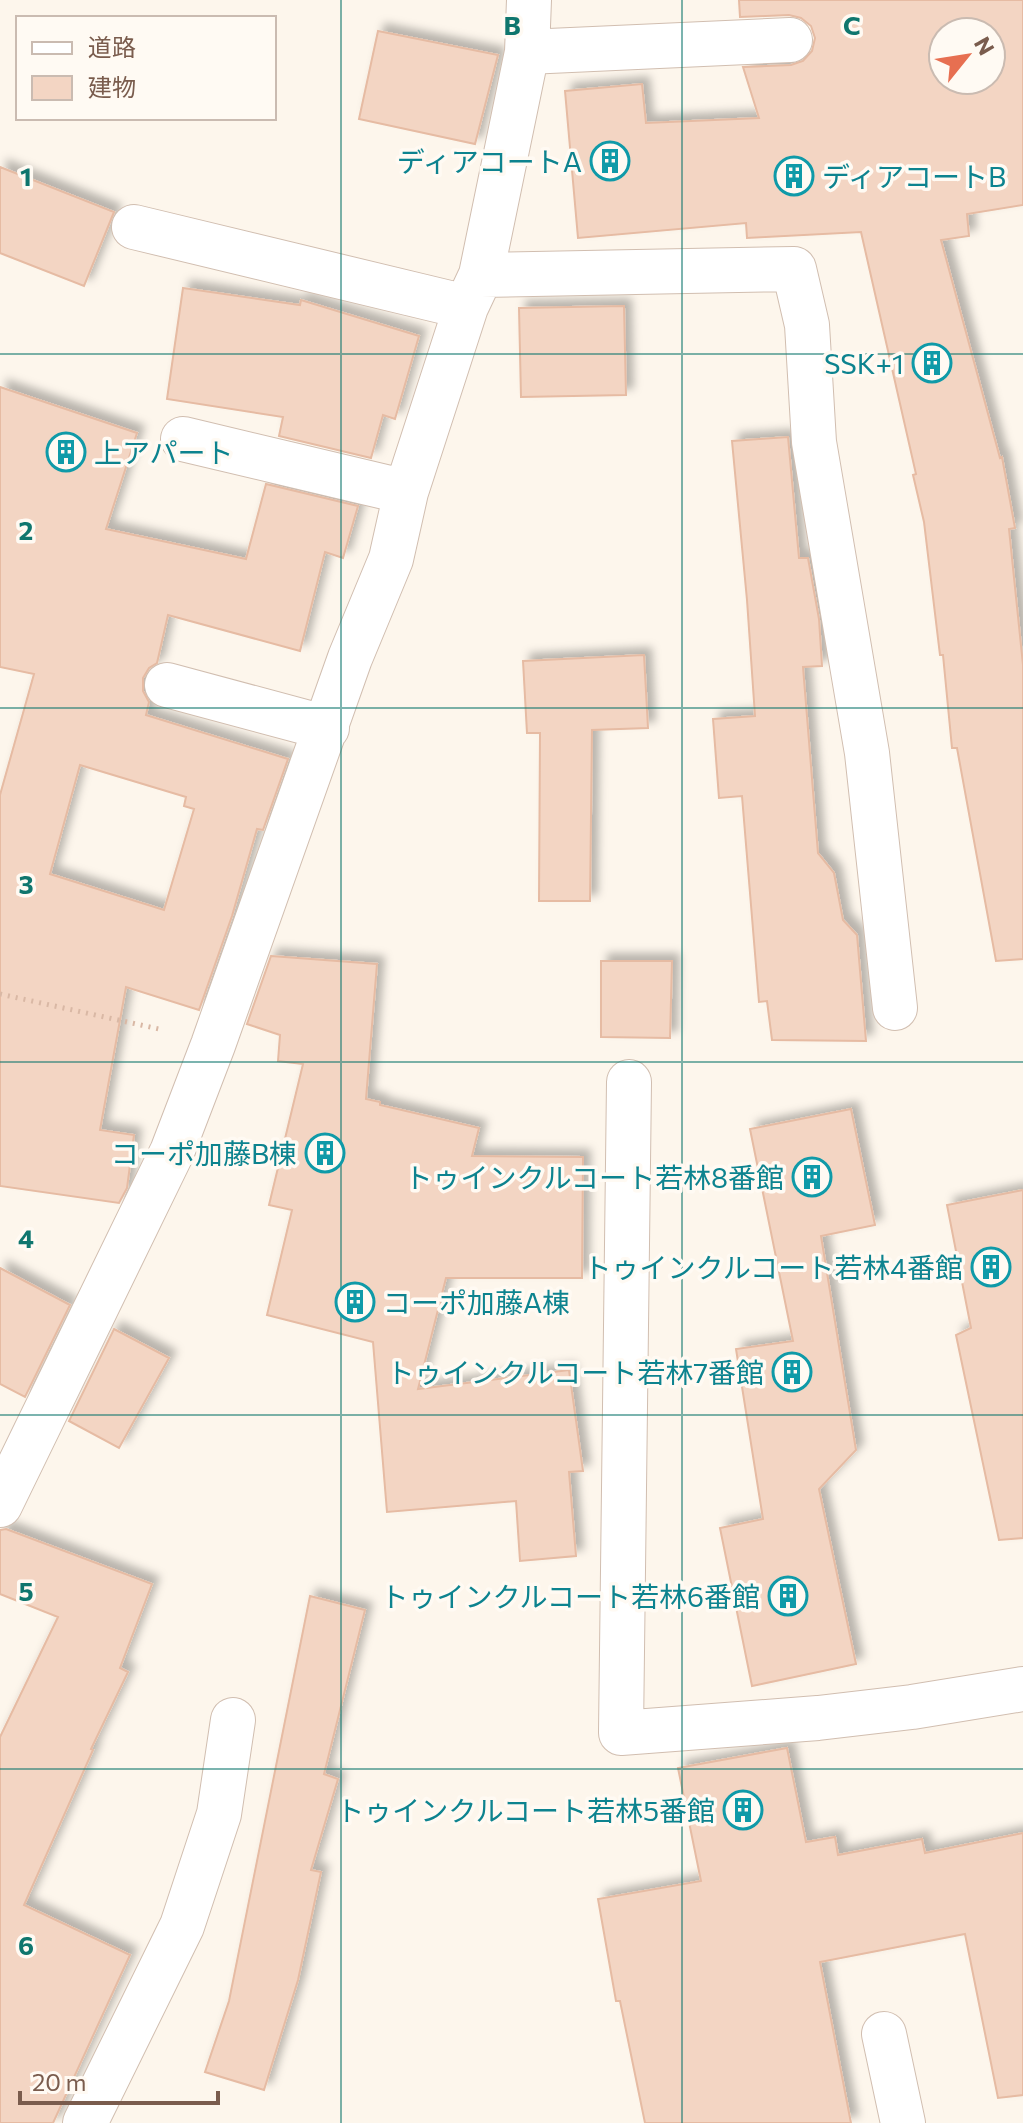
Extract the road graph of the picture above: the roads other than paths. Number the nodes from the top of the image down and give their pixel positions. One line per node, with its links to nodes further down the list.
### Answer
1 (529, 0): 3 (street)
2 (790, 40): 3 (street)
3 (527, 52): 5 (street)
4 (134, 227): 5 (street)
5 (473, 291): 7 (street); 10 (street)
6 (183, 439): 7 (street)
7 (406, 492): 9 (street)
8 (167, 685): 9 (street)
9 (327, 728): 12 (street)
10 (895, 1008)
11 (629, 1082): 13 (street)
12 (0, 1505)
13 (1023, 1689)
14 (233, 1720): 16 (street)
15 (884, 2034): 17 (street)
16 (85, 2123)
17 (903, 2123)

